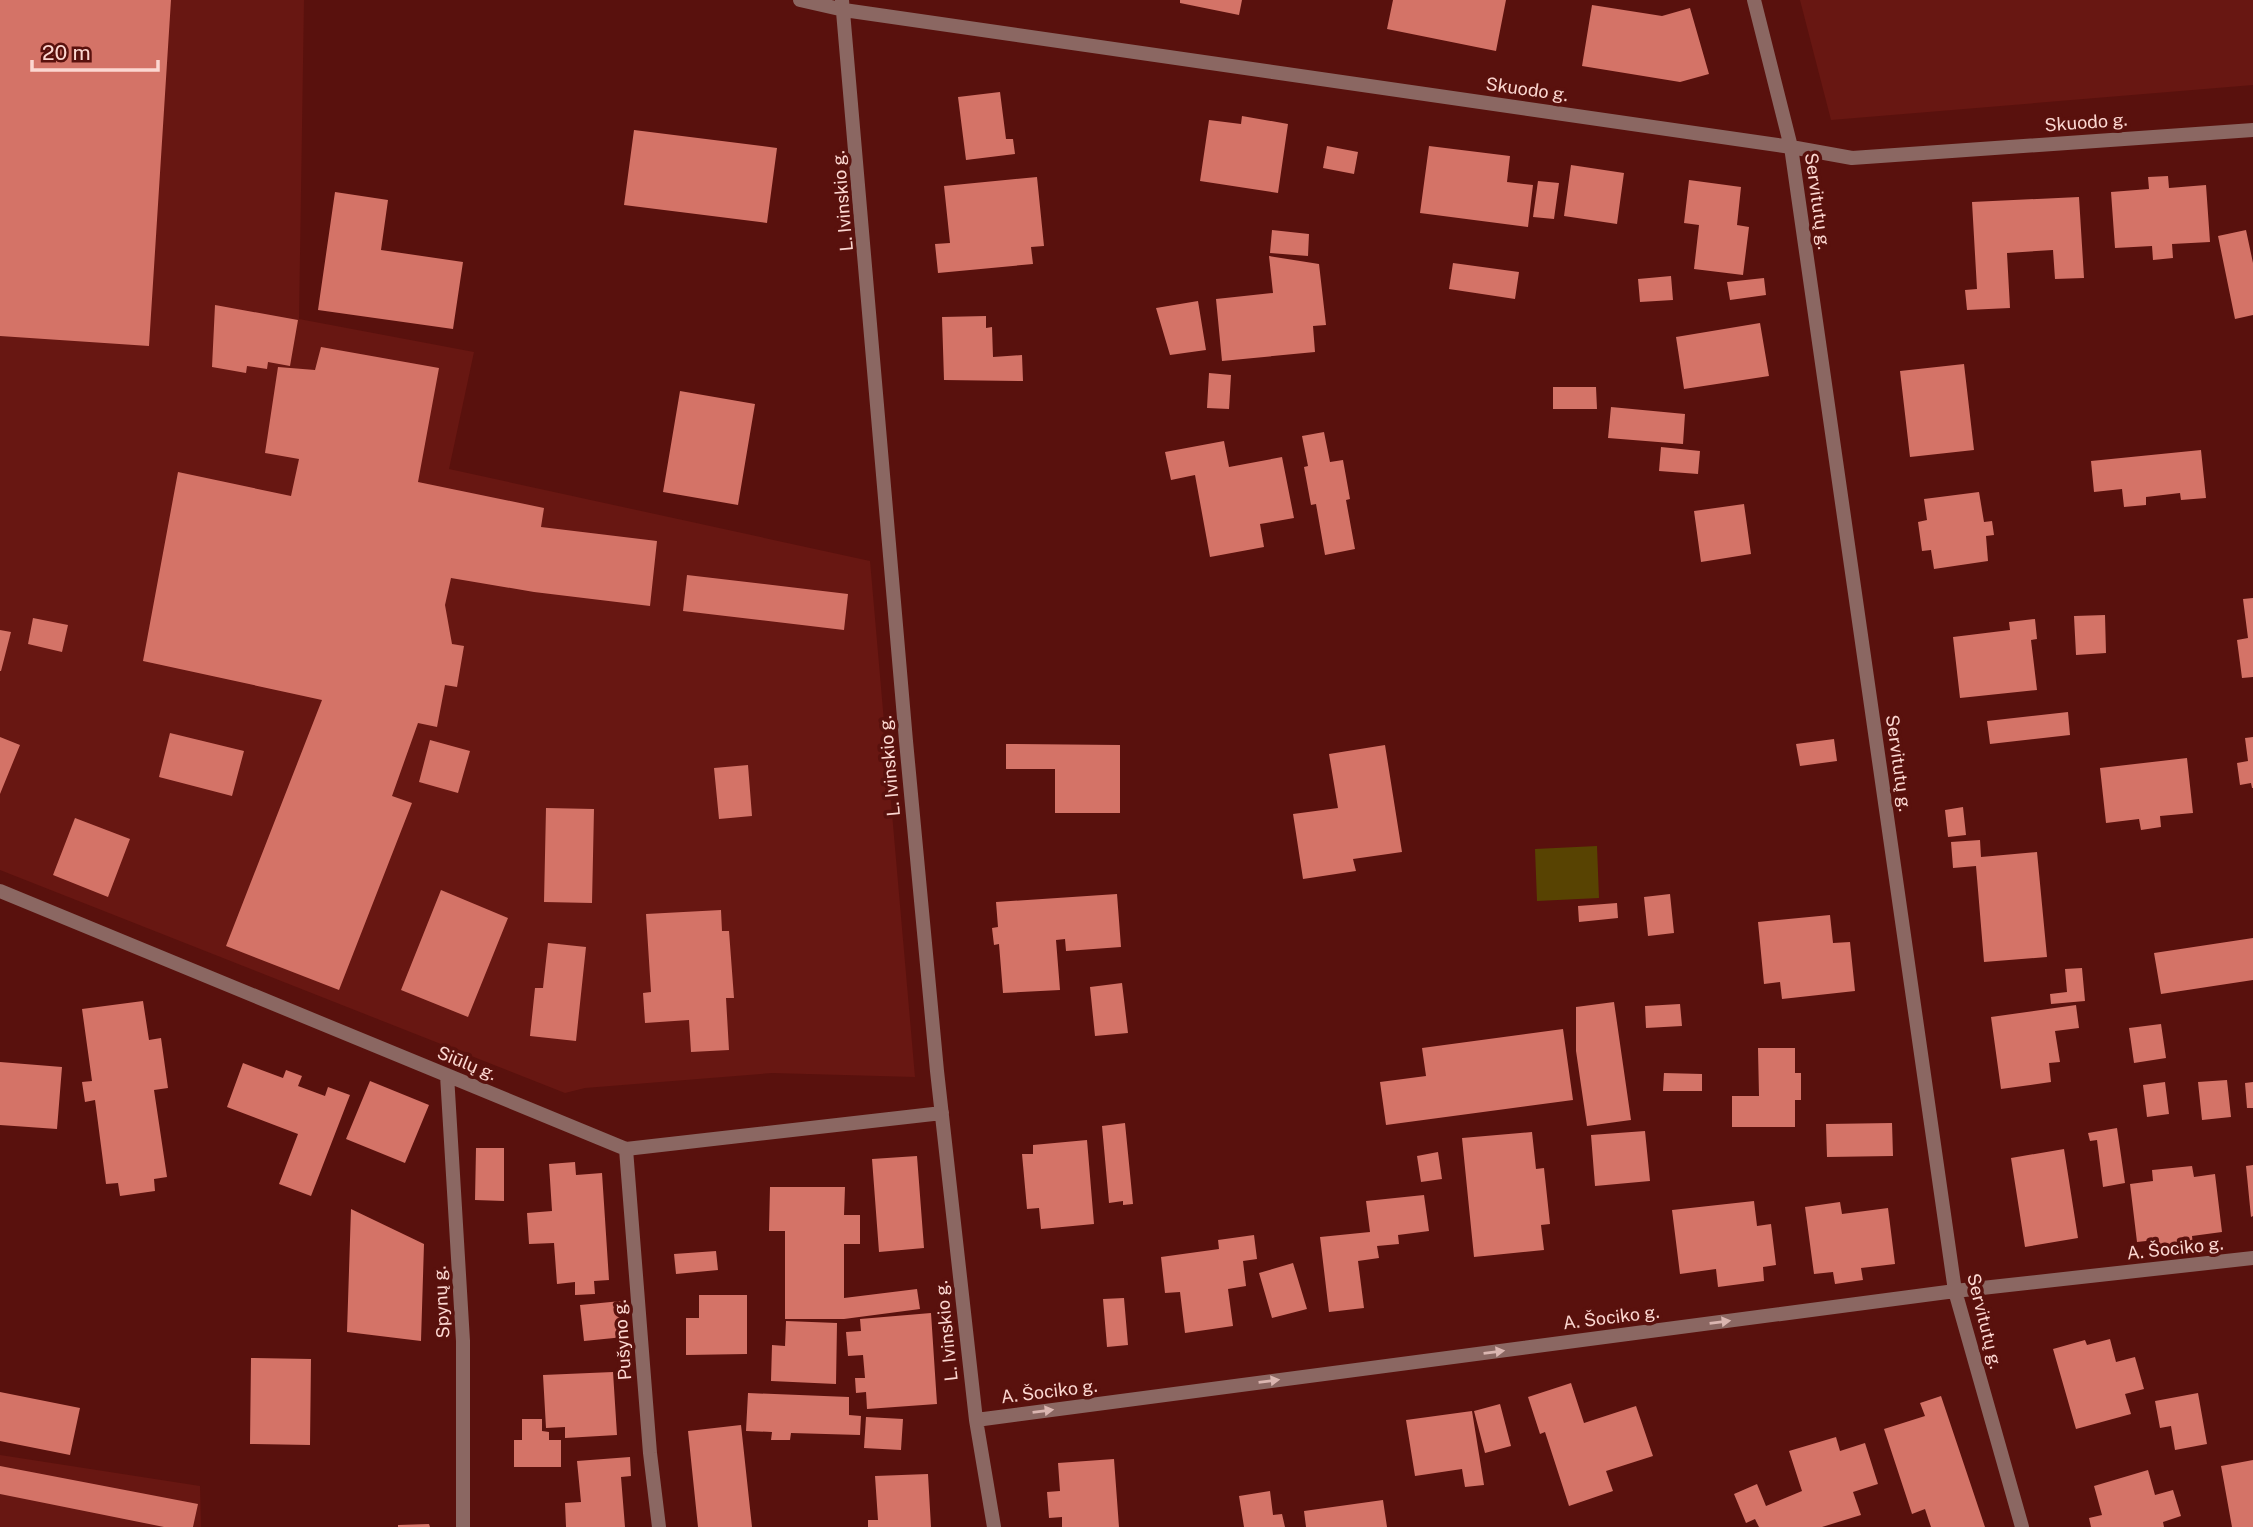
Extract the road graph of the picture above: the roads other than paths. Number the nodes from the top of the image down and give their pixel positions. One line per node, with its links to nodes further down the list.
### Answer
1 (800, 0): 3 (street, Skuodo g.)
2 (1754, 0): 5 (street, Servitutų g.)
3 (843, 5): 5 (street, Skuodo g.); 8 (street, L. Ivinskio g.)
4 (2253, 130): 5 (street, Skuodo g.)
5 (1791, 147): 11 (street, Servitutų g.)
6 (0, 891): 7 (street, Siūlų g.)
7 (447, 1075): 9 (street, Siūlų g.); 13 (street, Spynų g.)
8 (942, 1113): 9 (street, Siūlų g.); 12 (street, L. Ivinskio g.)
9 (626, 1149): 14 (street, Pušyno g.)
10 (2253, 1258): 11 (street, A. Šociko g.)
11 (1955, 1291): 12 (street, A. Šociko g., one-way to 11); 16 (street, Servitutų g.)
12 (976, 1420): 15 (street, L. Ivinskio g.)
13 (463, 1527)
14 (659, 1527)
15 (994, 1527)
16 (2022, 1527)

